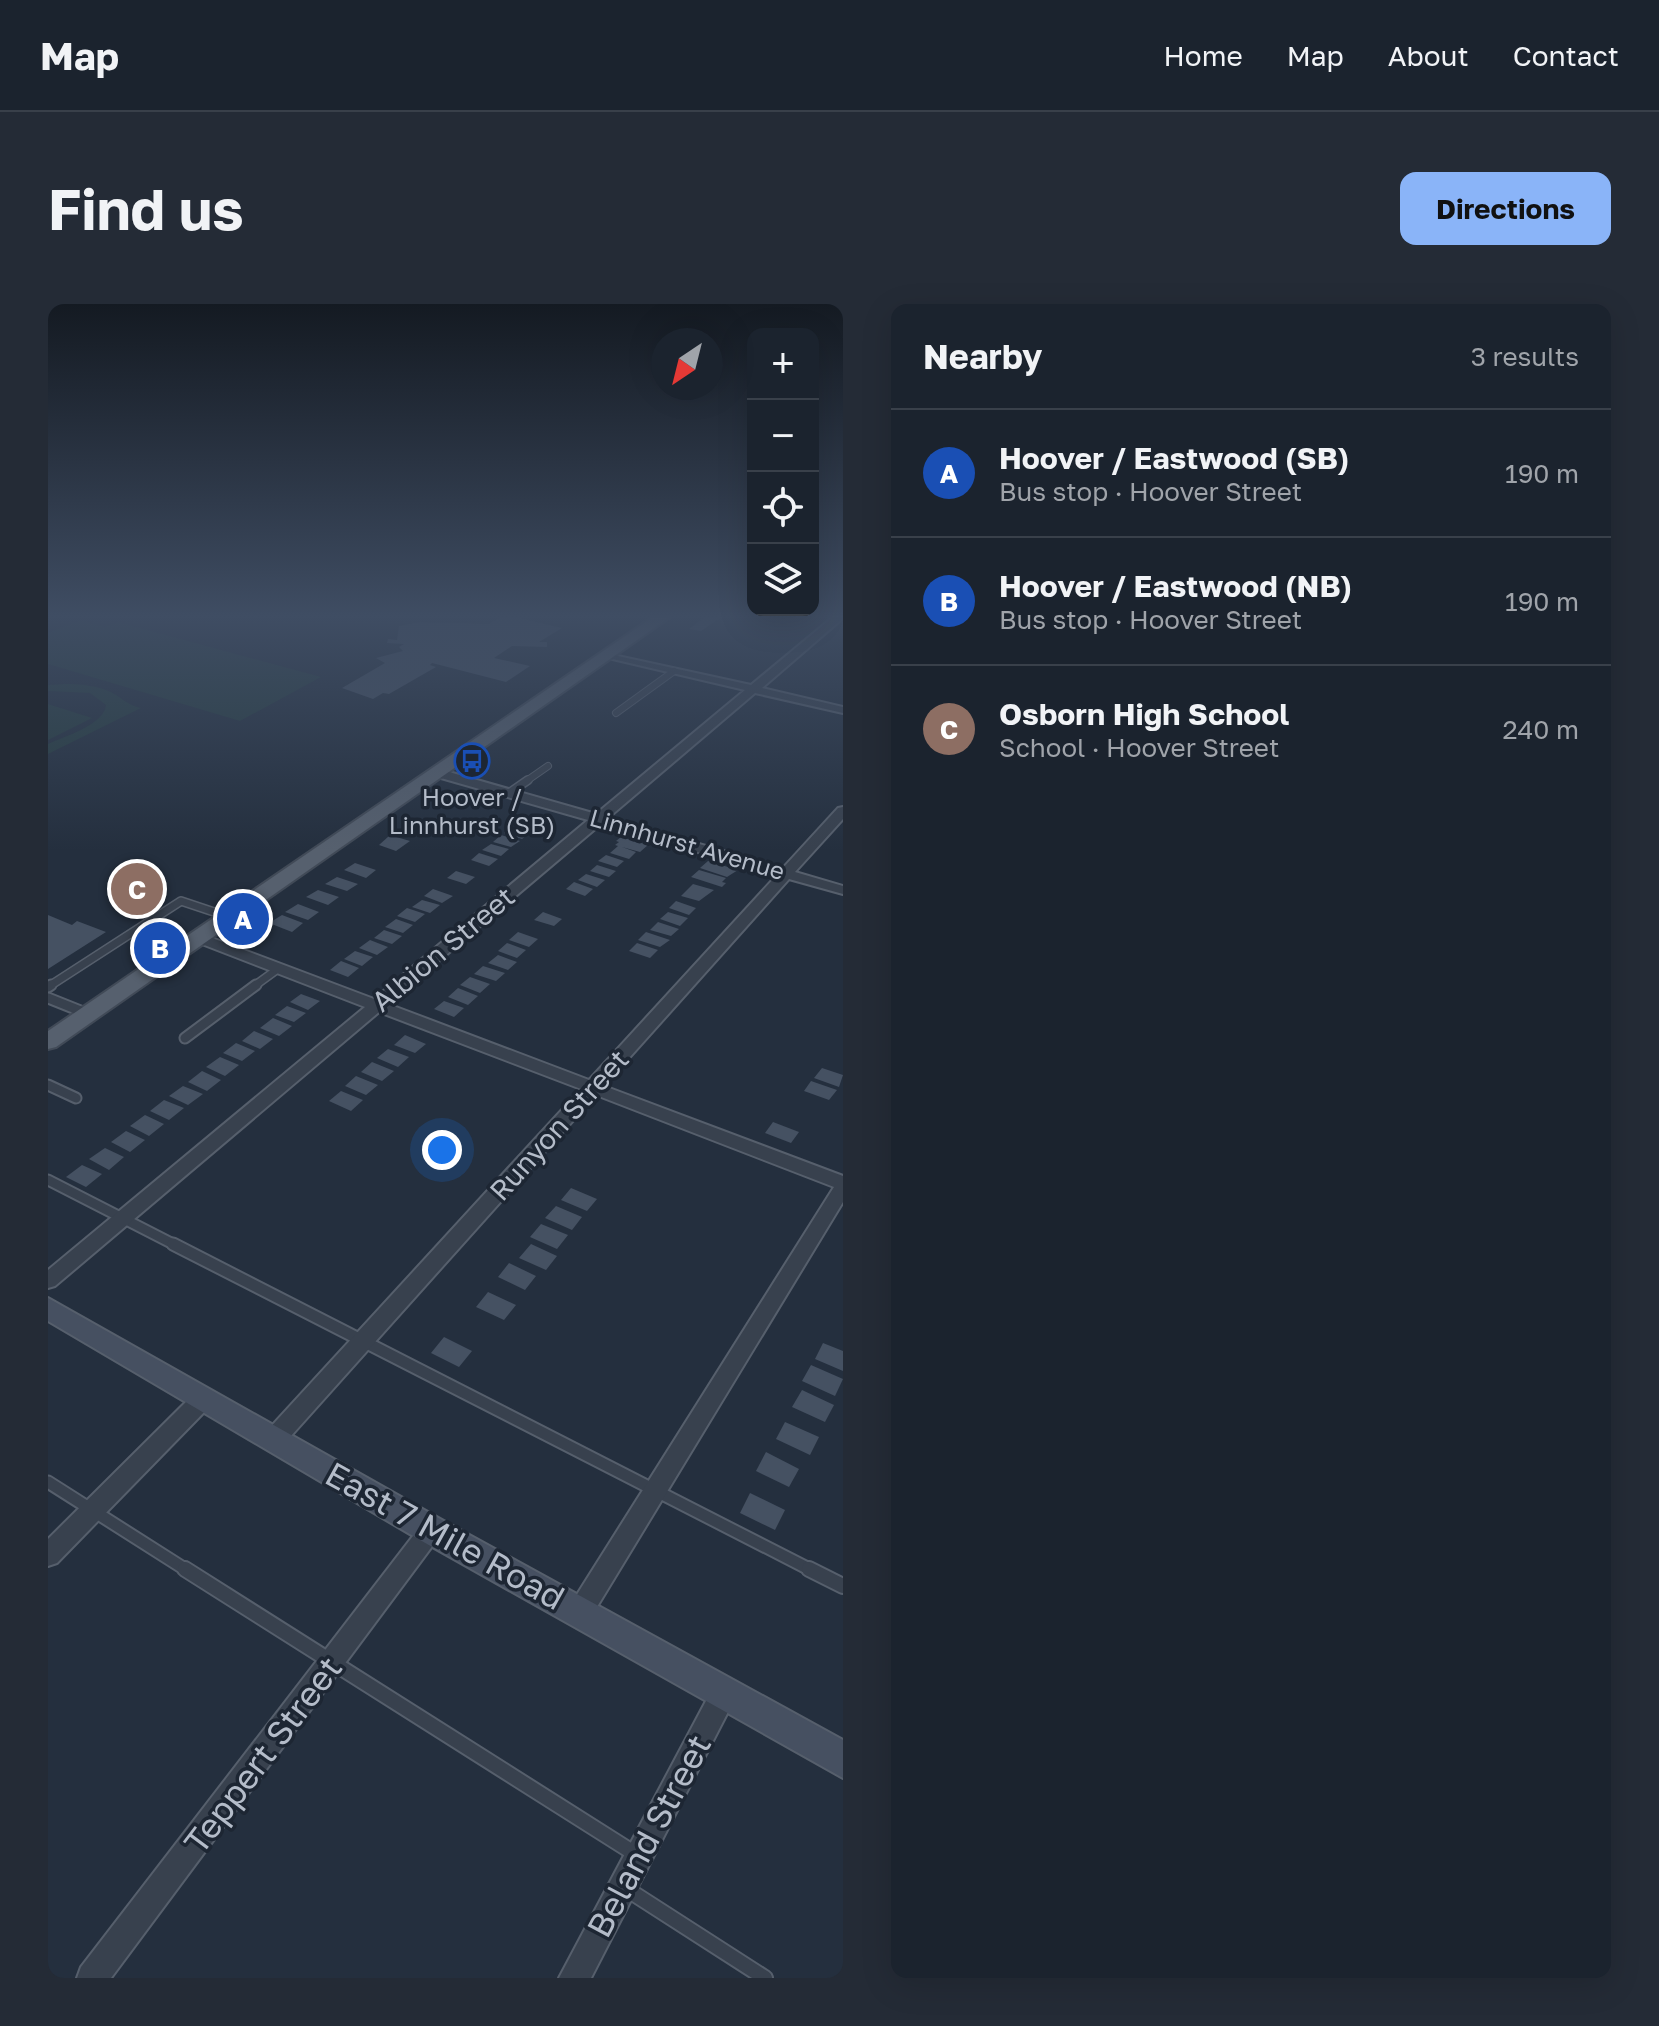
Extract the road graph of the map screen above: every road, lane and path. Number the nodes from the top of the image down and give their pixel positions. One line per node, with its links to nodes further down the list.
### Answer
1 (550, 695): 8 (main road)
2 (641, 695): 6 (lane)
3 (746, 695): 11 (street, Albion Street)
4 (779, 695): 5 (street)
5 (843, 710)
6 (616, 713)
7 (548, 766): 9 (lane)
8 (438, 773): 9 (street, Linnhurst Avenue); 14 (main road)
9 (509, 793): 11 (street, Linnhurst Avenue)
10 (843, 811): 12 (street, Runyon Street)
11 (598, 819): 12 (street, Linnhurst Avenue); 19 (street, Albion Street)
12 (786, 873): 13 (street, Linnhurst Avenue); 24 (street, Runyon Street)
13 (843, 890)
14 (229, 917): 15 (main road); 17 (lane)
15 (199, 938): 16 (street); 20 (main road)
16 (279, 968): 19 (street); 21 (lane)
17 (48, 987)
18 (48, 998): 20 (lane)
19 (377, 1005): 24 (street); 28 (street, Albion Street)
20 (88, 1014): 22 (main road)
21 (185, 1038)
22 (48, 1042)
23 (48, 1085): 25 (lane)
24 (593, 1087): 27 (street); 31 (street, Runyon Street)
25 (76, 1098)
26 (48, 1180): 28 (lane)
27 (843, 1185): 35 (street)
28 (122, 1219): 29 (street, Albion Street); 31 (lane)
29 (48, 1281)
30 (48, 1308): 32 (street, East 7 Mile Road)
31 (364, 1341): 33 (street, Runyon Street); 35 (lane)
32 (204, 1398): 33 (street, East 7 Mile Road); 36 (street)
33 (274, 1439): 37 (street, East 7 Mile Road)
34 (48, 1482): 36 (lane)
35 (655, 1491): 39 (lane); 40 (street)
36 (92, 1511): 38 (street); 41 (lane)
37 (431, 1530): 40 (street, East 7 Mile Road); 41 (street, Teppert Street)
38 (48, 1555)
39 (843, 1586)
40 (580, 1612): 42 (street, East 7 Mile Road)
41 (332, 1664): 44 (lane); 46 (street, Teppert Street)
42 (724, 1693): 43 (street, East 7 Mile Road); 44 (street, Beland Street)
43 (843, 1760)
44 (638, 1856): 45 (street, Beland Street)
45 (622, 1886): 47 (street, Beland Street); 48 (lane)
46 (92, 1978)
47 (574, 1978)
48 (765, 1978)

